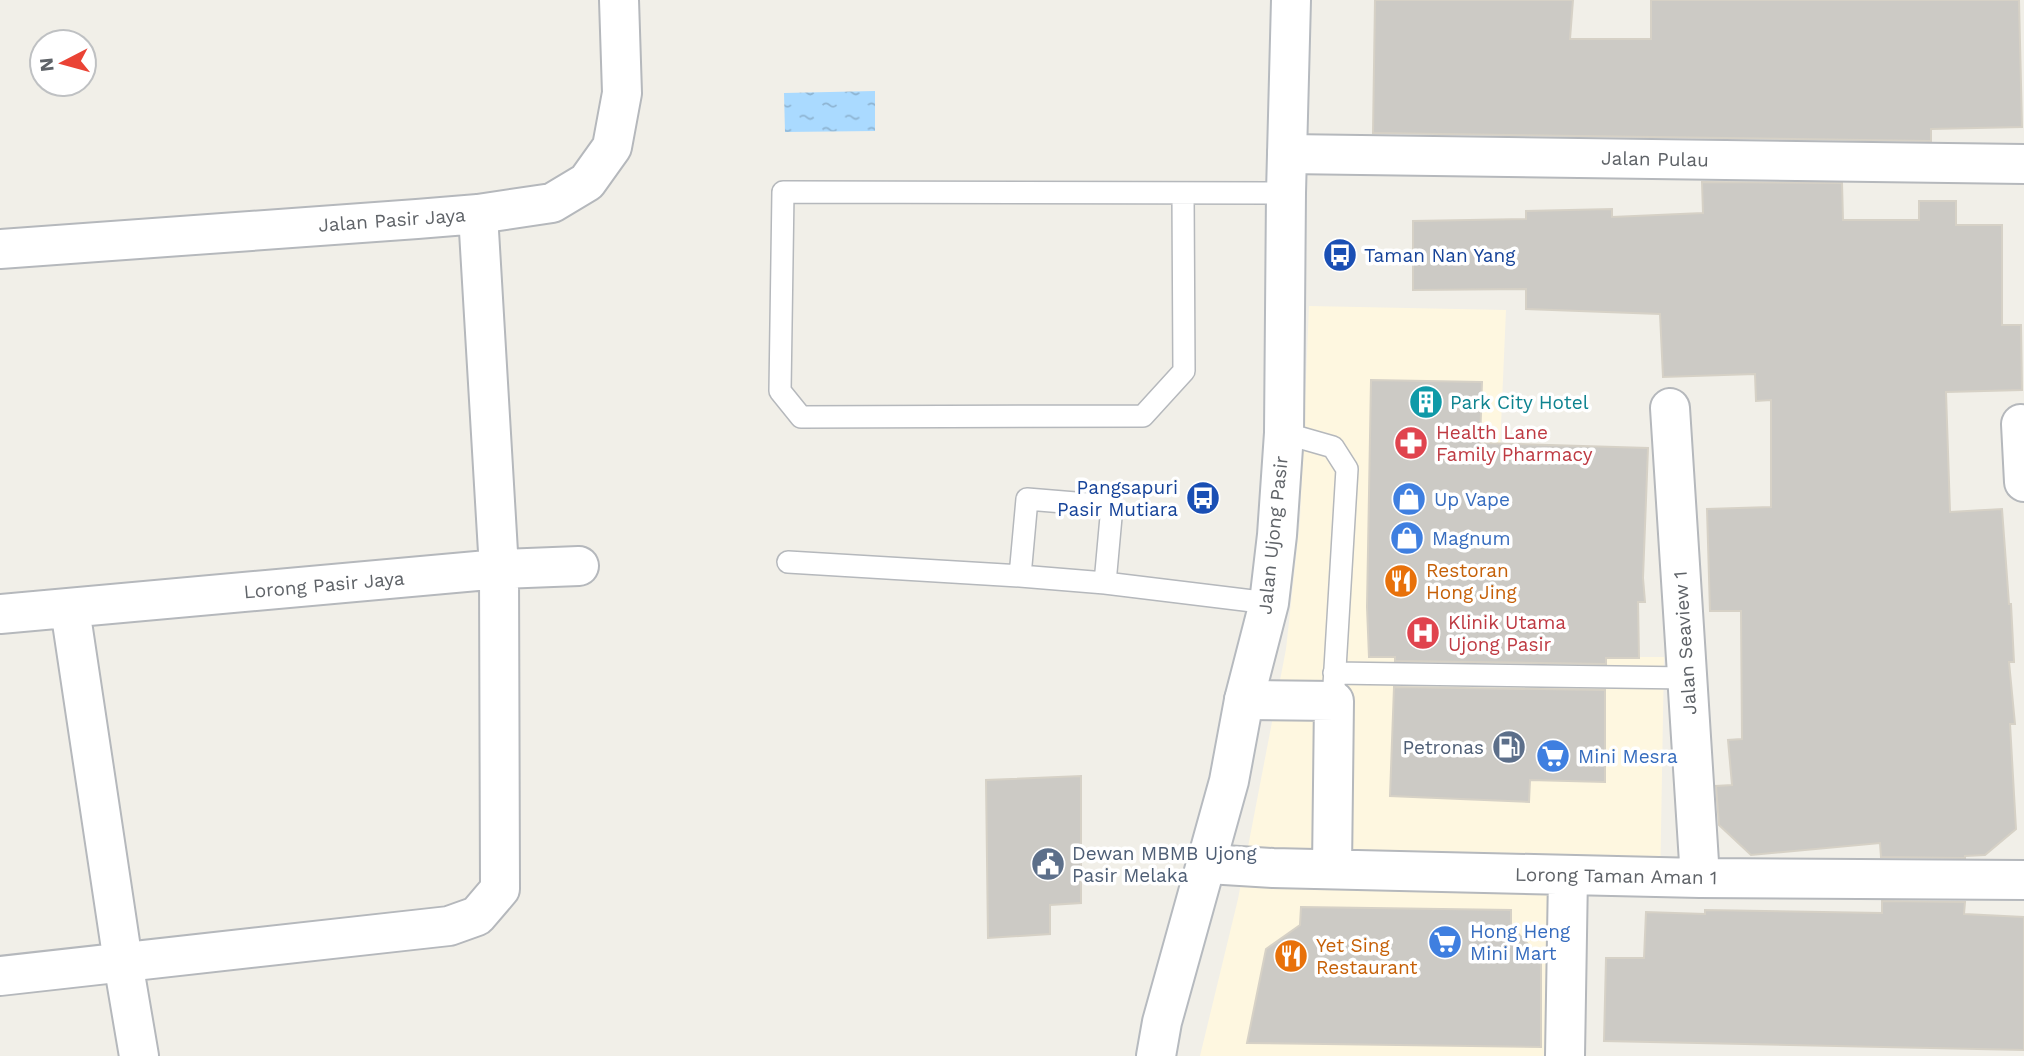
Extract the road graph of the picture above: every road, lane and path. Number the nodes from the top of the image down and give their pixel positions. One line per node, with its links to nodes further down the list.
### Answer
1 (619, 0): 7 (street, Jalan Pasir Jaya)
2 (1291, 0): 3 (street, Jalan Ujong Pasir)
3 (1287, 154): 4 (street, Jalan Pulau); 6 (street, Jalan Ujong Pasir)
4 (2024, 164)
5 (1183, 193): 5 (lane); 6 (lane)
6 (1286, 193): 11 (street, Jalan Ujong Pasir)
7 (478, 214): 8 (street, Jalan Pasir Jaya); 15 (street)
8 (0, 249)
9 (1670, 408): 21 (street, Jalan Seaview 1)
10 (2021, 424): 12 (street)
11 (1284, 433): 18 (street, Jalan Ujong Pasir); 22 (lane)
12 (2024, 482)
13 (788, 562): 16 (lane)
14 (579, 566): 15 (street, Lorong Pasir Jaya)
15 (499, 569): 19 (street, Lorong Pasir Jaya); 29 (street)
16 (1020, 576): 17 (lane); 17 (lane)
17 (1105, 583): 18 (lane)
18 (1269, 603): 23 (street, Jalan Ujong Pasir)
19 (69, 609): 20 (street, Lorong Pasir Jaya); 29 (street)
20 (0, 614)
21 (1688, 678): 22 (lane); 27 (street, Jalan Seaview 1)
22 (1334, 687): 23 (street); 25 (street)
23 (1244, 699): 24 (street, Jalan Ujong Pasir)
24 (1208, 864): 25 (street, Lorong Taman Aman 1); 32 (street, Jalan Ujong Pasir)
25 (1332, 869): 26 (street, Lorong Taman Aman 1)
26 (1568, 875): 27 (street, Lorong Taman Aman 1); 33 (street)
27 (1700, 878): 28 (street, Lorong Taman Aman 1)
28 (2024, 880)
29 (123, 962): 30 (street); 31 (street)
30 (0, 976)
31 (139, 1056)
32 (1156, 1056)
33 (1565, 1056)

